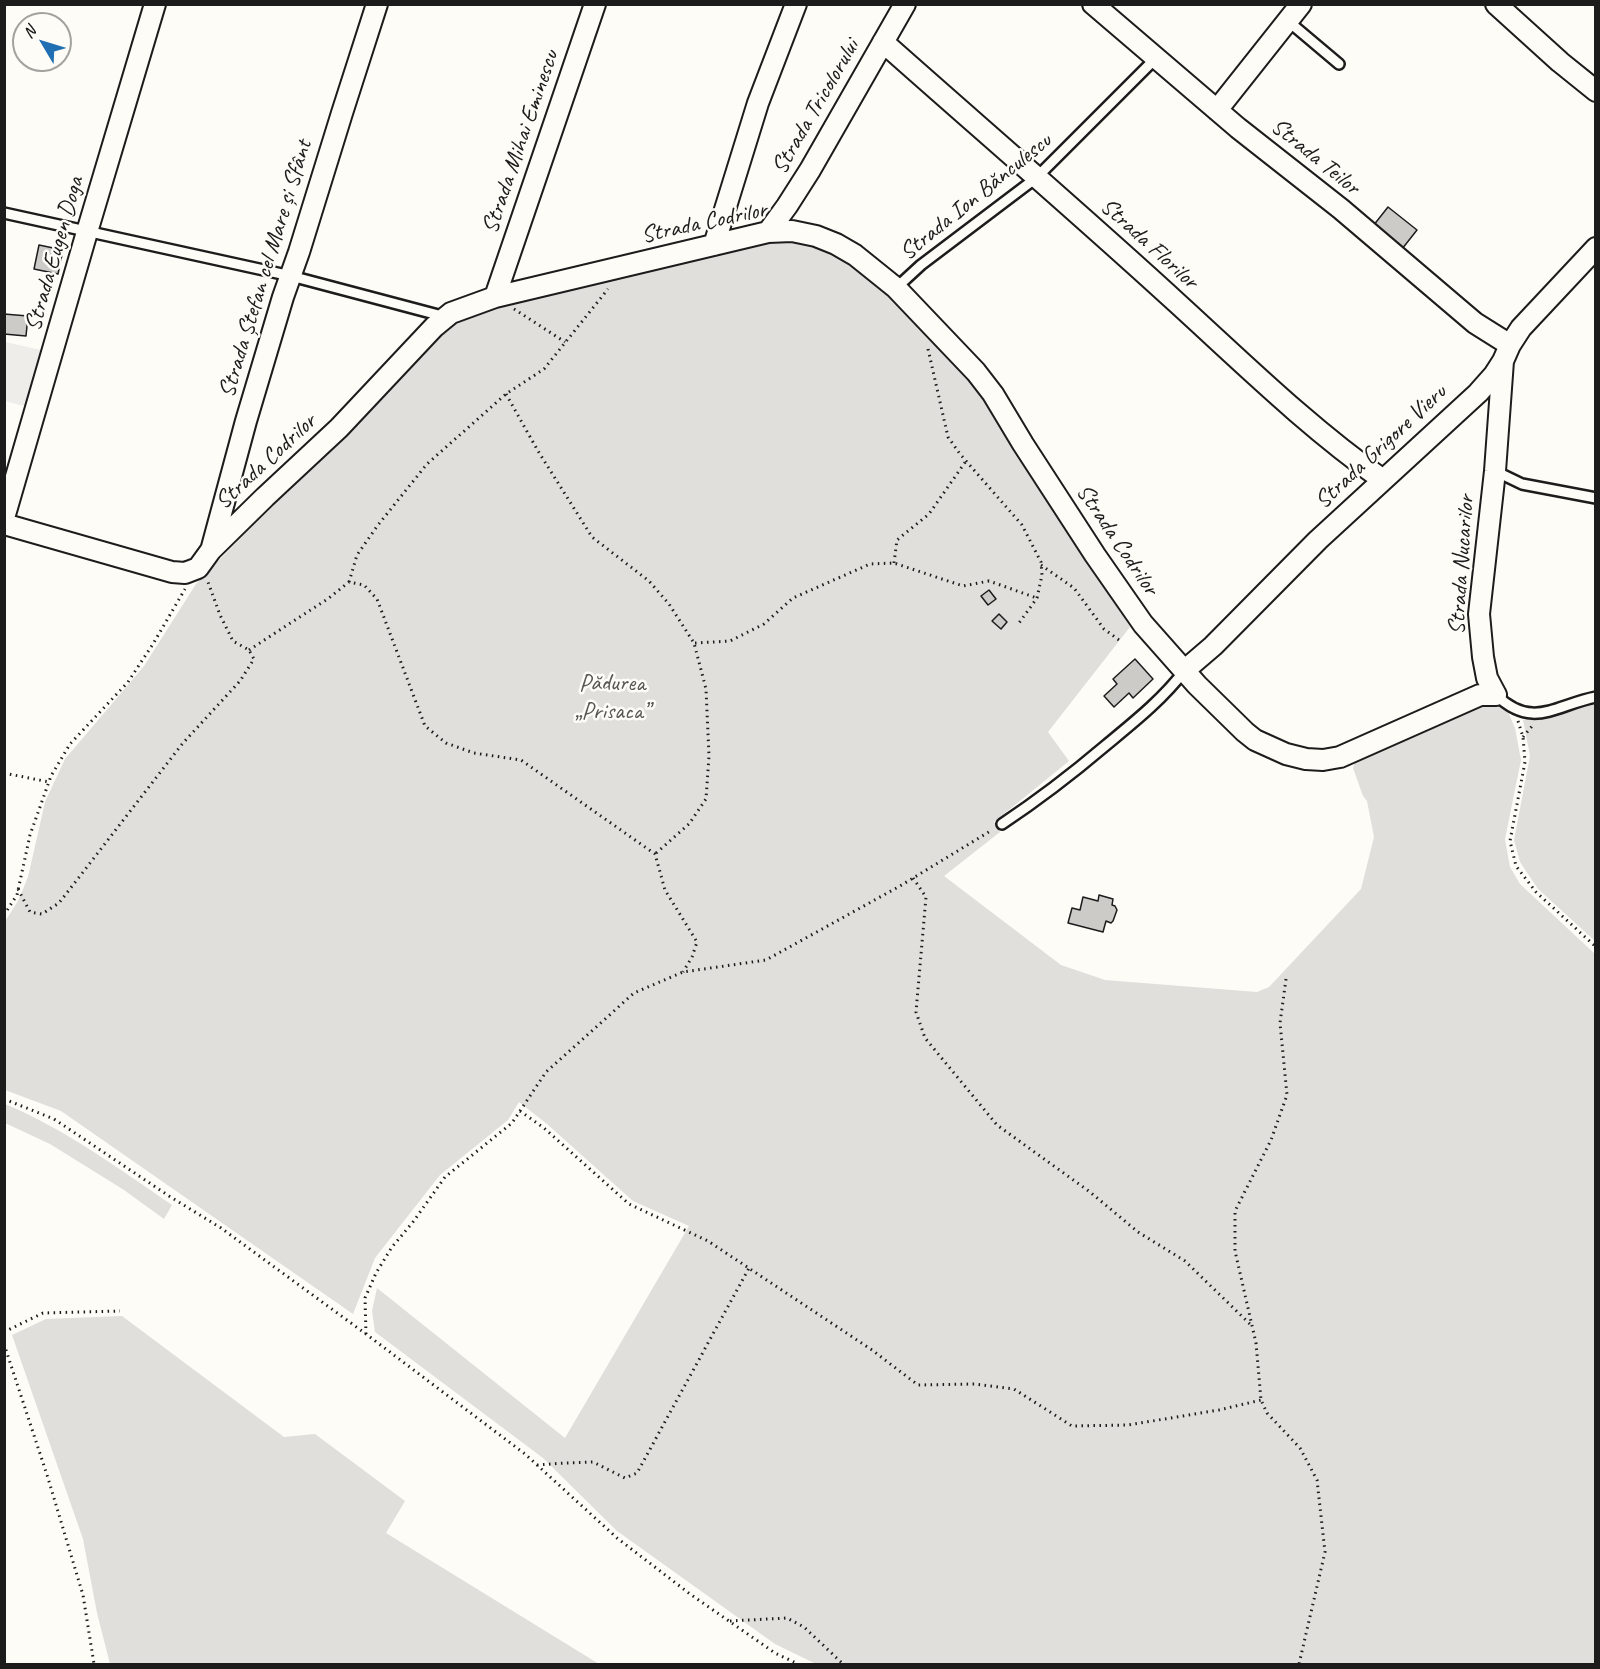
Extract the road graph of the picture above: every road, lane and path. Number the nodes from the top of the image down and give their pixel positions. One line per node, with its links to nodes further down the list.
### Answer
1 (155, 4): 17 (street, Strada Eugen Doga)
2 (377, 4): 22 (street, Strada Ștefan cel Mare și Sfânt)
3 (595, 4): 24 (street, Strada Mihai Eminescu)
4 (796, 4): 19 (street)
5 (904, 4): 10 (street, Strada Tricolorului)
6 (1301, 4): 9 (street)
7 (1496, 4): 13 (street)
8 (1098, 6): 11 (street, Strada Teilor)
9 (1288, 21): 12 (lane); 14 (street)
10 (884, 42): 15 (street, Strada Florilor); 18 (street, Strada Tricolorului)
11 (1156, 58): 14 (street, Strada Teilor); 15 (lane, Strada Ion Bănculescu)
12 (1339, 64)
13 (1596, 91)
14 (1217, 110): 28 (street, Strada Teilor)
15 (1036, 178): 23 (lane, Strada Ion Bănculescu); 32 (street, Strada Florilor)
16 (4, 213): 17 (lane)
17 (87, 232): 22 (lane); 34 (street, Strada Eugen Doga)
18 (768, 232): 19 (street, Strada Codrilor); 23 (street, Strada Codrilor)
19 (714, 245): 21 (street, Strada Codrilor)
20 (1596, 248): 28 (street, Strada Grigore Vieru)
21 (627, 266): 24 (street, Strada Codrilor); 26 (path)
22 (291, 276): 25 (lane); 36 (street, Strada Ștefan cel Mare și Sfânt)
23 (896, 288): 46 (street, Strada Codrilor)
24 (495, 297): 25 (street, Strada Codrilor); 26 (path)
25 (446, 317): 36 (street, Strada Codrilor)
26 (566, 342): 29 (path)
27 (928, 347): 30 (path)
28 (1506, 353): 31 (street, Strada Nucarilor); 32 (street, Strada Grigore Vieru)
29 (506, 394): 40 (path); 44 (path)
30 (966, 461): 37 (path); 38 (path)
31 (1495, 471): 33 (lane, Strada Nucarilor); 47 (street, Strada Nucarilor)
32 (1383, 480): 46 (street, Strada Grigore Vieru)
33 (1596, 498)
34 (4, 518)
35 (4, 524): 39 (street)
36 (211, 550): 39 (street, Strada Codrilor)
37 (894, 562): 41 (path); 44 (path)
38 (1041, 565): 41 (path); 43 (path)
39 (198, 568): 45 (path); 51 (path)
40 (349, 582): 45 (path); 53 (path)
41 (1037, 597): 42 (path)
42 (1019, 623)
43 (1119, 640)
44 (694, 643): 53 (path)
45 (249, 650): 55 (path)
46 (1185, 670): 47 (street, Strada Codrilor); 52 (lane)
47 (1496, 695): 49 (lane)
48 (1596, 696): 49 (lane)
49 (1514, 709): 57 (path)
50 (4, 773): 51 (path)
51 (49, 782): 55 (path)
52 (1002, 824): 54 (path)
53 (656, 854): 58 (path)
54 (913, 878): 58 (path); 64 (path)
55 (18, 889): 56 (path)
56 (4, 915)
57 (1596, 947)
58 (683, 972): 61 (path)
59 (1286, 979): 64 (path)
60 (4, 1099): 66 (path)
61 (520, 1111): 62 (path); 66 (path)
62 (749, 1268): 68 (path); 69 (path)
63 (120, 1311): 65 (path)
64 (1252, 1326): 68 (path)
65 (4, 1332)
66 (366, 1334): 69 (path)
67 (4, 1344): 71 (path)
68 (1261, 1400): 74 (path)
69 (537, 1465): 70 (path)
70 (729, 1621): 72 (path); 73 (path)
71 (94, 1665)
72 (798, 1665)
73 (843, 1665)
74 (1299, 1665)

